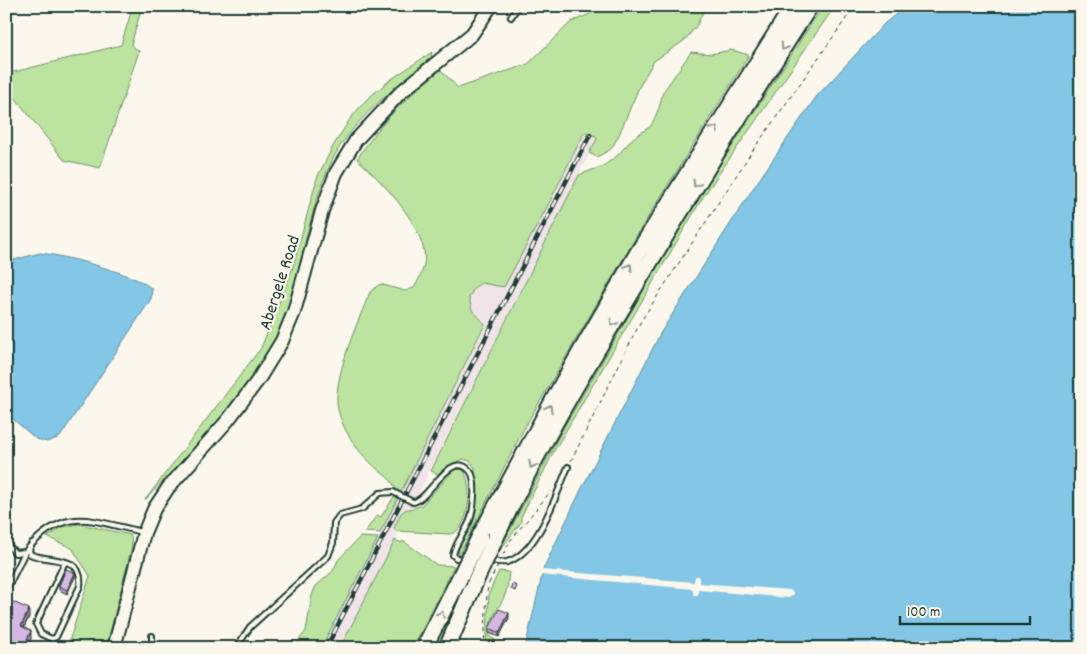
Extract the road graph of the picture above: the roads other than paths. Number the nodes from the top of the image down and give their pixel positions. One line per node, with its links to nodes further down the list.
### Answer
1 (491, 6): 8 (main road, Abergele Road)
2 (518, 6): 5 (lane)
3 (793, 6): 19 (highway, one-way to 3, bridge)
4 (810, 6): 20 (highway, one-way to 20, bridge)
5 (511, 17)
6 (568, 467): 12 (lane)
7 (6, 522): 10 (lane)
8 (144, 533): 9 (lane); 17 (main road, Abergele Road)
9 (32, 543): 10 (lane); 13 (lane)
10 (25, 552): 14 (lane)
11 (473, 560): 16 (lane, bridge)
12 (481, 560)
13 (65, 562): 13 (lane)
14 (6, 591)
15 (152, 636): 18 (lane)
16 (238, 647)
17 (114, 648)
18 (152, 648)
19 (424, 648)
20 (447, 648)

